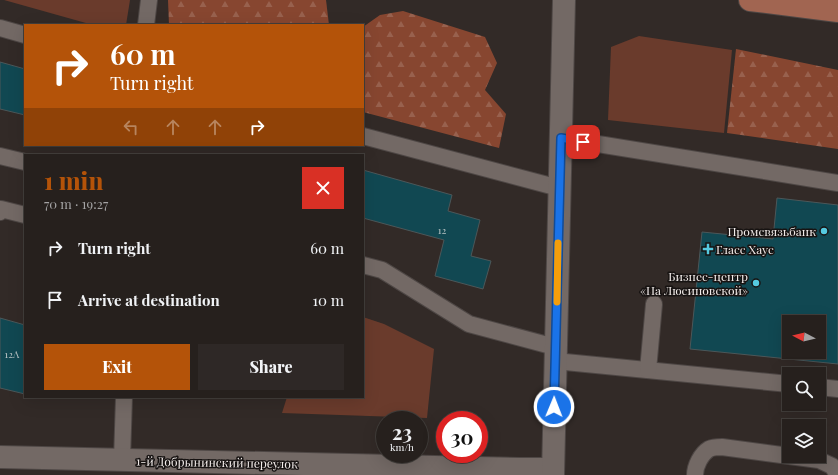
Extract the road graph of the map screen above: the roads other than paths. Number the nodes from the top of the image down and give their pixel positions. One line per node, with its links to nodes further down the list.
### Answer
1 (149, 0): 5 (lane)
2 (564, 0): 9 (street)
3 (750, 0): 4 (main road)
4 (838, 11)
5 (146, 24)
6 (0, 28): 7 (lane)
7 (24, 35)
8 (364, 136): 13 (lane)
9 (561, 138): 12 (lane); 13 (street)
10 (0, 156): 11 (lane)
11 (24, 162)
12 (838, 183)
13 (559, 188): 18 (street)
14 (0, 212): 15 (lane)
15 (24, 215)
16 (364, 265): 18 (lane)
17 (654, 304): 19 (lane)
18 (555, 354): 19 (lane); 26 (street)
19 (648, 370): 20 (lane)
20 (782, 383)
21 (826, 388): 22 (lane)
22 (838, 389)
23 (124, 398): 25 (lane)
24 (0, 457): 25 (street, 1-й Добрынинский переулок)
25 (122, 460): 26 (street, 1-й Добрынинский переулок)
26 (553, 472)
27 (695, 475): 28 (lane)
28 (838, 475)

